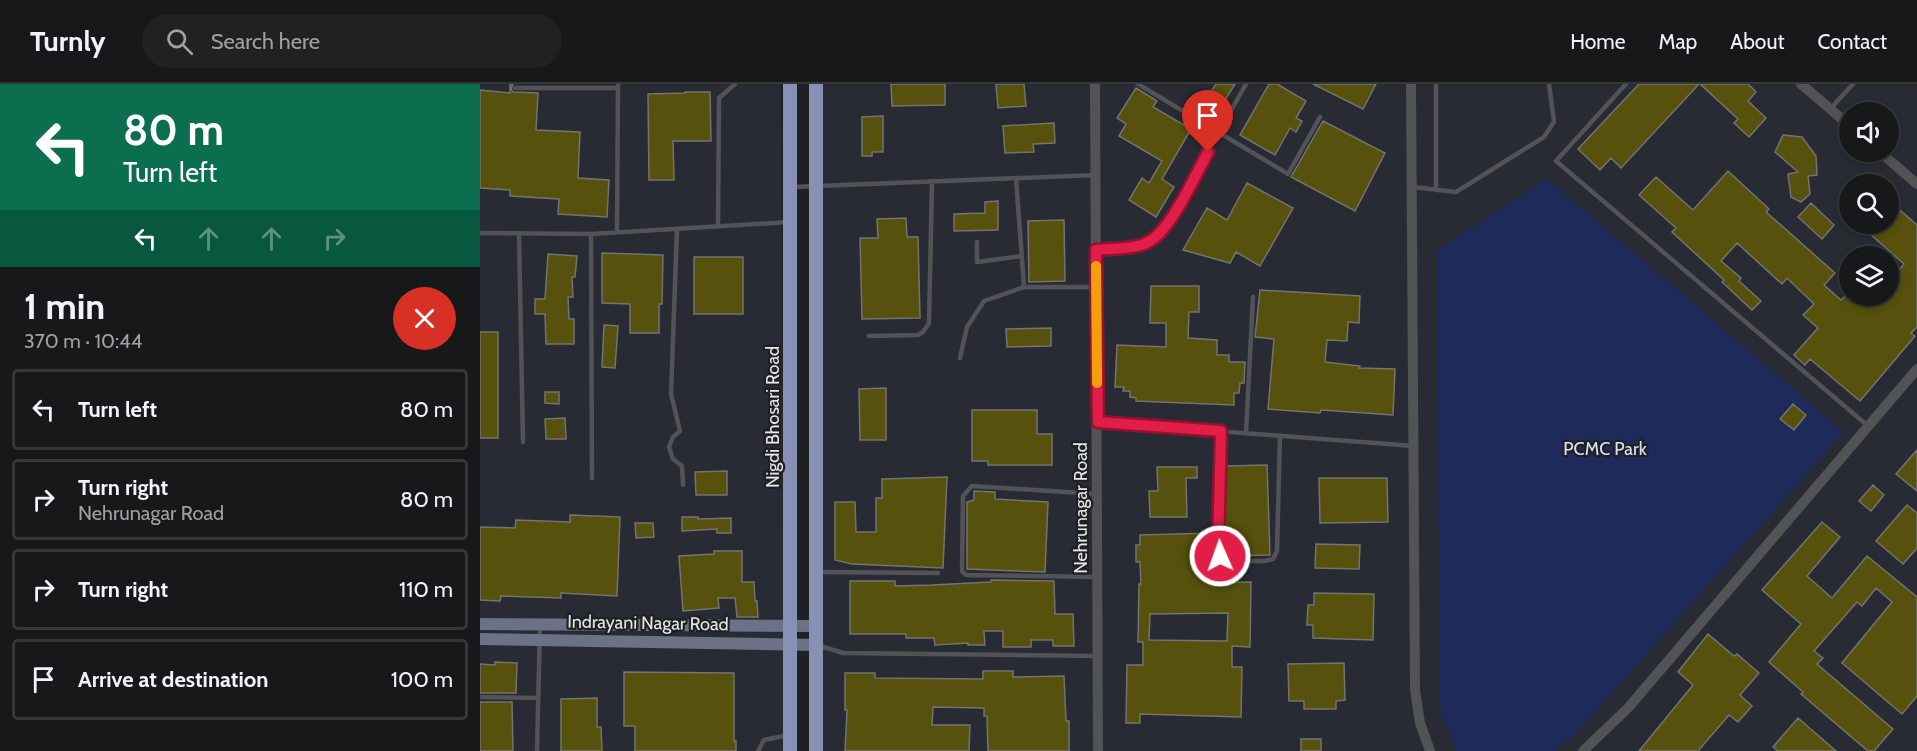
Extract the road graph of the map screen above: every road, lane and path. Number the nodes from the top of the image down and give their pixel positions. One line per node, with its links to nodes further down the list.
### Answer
1 (735, 84): 29 (lane)
2 (790, 84): 24 (main road, Nigdi Bhosari Road)
3 (816, 84): 25 (main road)
4 (1095, 84): 20 (street, Nehrunagar Road)
5 (1138, 84): 18 (lane)
6 (1246, 84): 18 (lane)
7 (1411, 84): 26 (street)
8 (1436, 84): 27 (lane)
9 (1549, 84): 27 (lane)
10 (1626, 84): 45 (lane)
11 (1801, 84): 15 (street)
12 (1852, 84): 15 (lane)
13 (618, 86): 14 (lane); 31 (lane)
14 (515, 88)
15 (1830, 109): 17 (street)
16 (1320, 117): 18 (lane)
17 (1839, 117)
18 (1220, 131): 36 (lane)
19 (1892, 162): 23 (street)
20 (1096, 175): 21 (lane); 36 (street, Nehrunagar Road)
21 (1016, 178): 22 (lane); 37 (lane)
22 (932, 182): 25 (lane); 41 (lane)
23 (1917, 184)
24 (791, 187): 25 (lane); 28 (main road, Nigdi Bhosari Road)
25 (817, 187): 54 (main road)
26 (1412, 187): 27 (lane); 50 (street)
27 (1436, 190)
28 (791, 222): 29 (lane); 59 (main road, Nigdi Bhosari Road)
29 (718, 226): 30 (lane)
30 (677, 229): 31 (lane); 52 (lane)
31 (618, 232): 34 (lane)
32 (480, 233): 33 (lane)
33 (519, 233): 34 (lane); 49 (lane)
34 (591, 234): 51 (lane)
35 (977, 242): 37 (lane)
36 (1096, 250): 39 (street, Nehrunagar Road)
37 (1022, 256): 38 (lane)
38 (1024, 287): 39 (lane); 42 (lane)
39 (1096, 287): 44 (street, Nehrunagar Road)
40 (1252, 297): 47 (lane)
41 (869, 336)
42 (960, 358)
43 (1917, 369): 45 (street)
44 (1098, 422): 46 (lane); 53 (street, Nehrunagar Road)
45 (1868, 426): 75 (street)
46 (1221, 431): 47 (lane); 48 (lane)
47 (1246, 433): 48 (lane)
48 (1280, 436): 50 (lane)
49 (523, 442)
50 (1414, 446): 74 (street)
51 (592, 478)
52 (683, 485)
53 (1098, 494): 56 (street, Nehrunagar Road); 56 (lane)
54 (816, 572): 55 (lane); 60 (main road)
55 (938, 573)
56 (1098, 577): 65 (street, Nehrunagar Road)
57 (480, 624): 58 (main road, Indrayani Nagar Road)
58 (540, 625): 59 (main road, Indrayani Nagar Road); 62 (lane)
59 (790, 625): 60 (main road, Indrayani Nagar Road); 63 (main road, Nigdi Bhosari Road)
60 (816, 626): 64 (main road)
61 (480, 639): 62 (main road, Indrayani Nagar Road)
62 (540, 639): 63 (main road, Indrayani Nagar Road); 67 (lane)
63 (790, 645): 64 (main road, Indrayani Nagar Road); 68 (main road, Nigdi Bhosari Road)
64 (816, 645): 65 (lane); 72 (main road)
65 (1098, 656): 73 (street, Nehrunagar Road)
66 (480, 697): 67 (lane)
67 (538, 698): 69 (lane)
68 (790, 735): 70 (lane); 71 (main road, Nigdi Bhosari Road)
69 (537, 751)
70 (758, 751)
71 (790, 751)
72 (816, 751)
73 (1098, 751)
74 (1430, 751)
75 (1583, 751)

